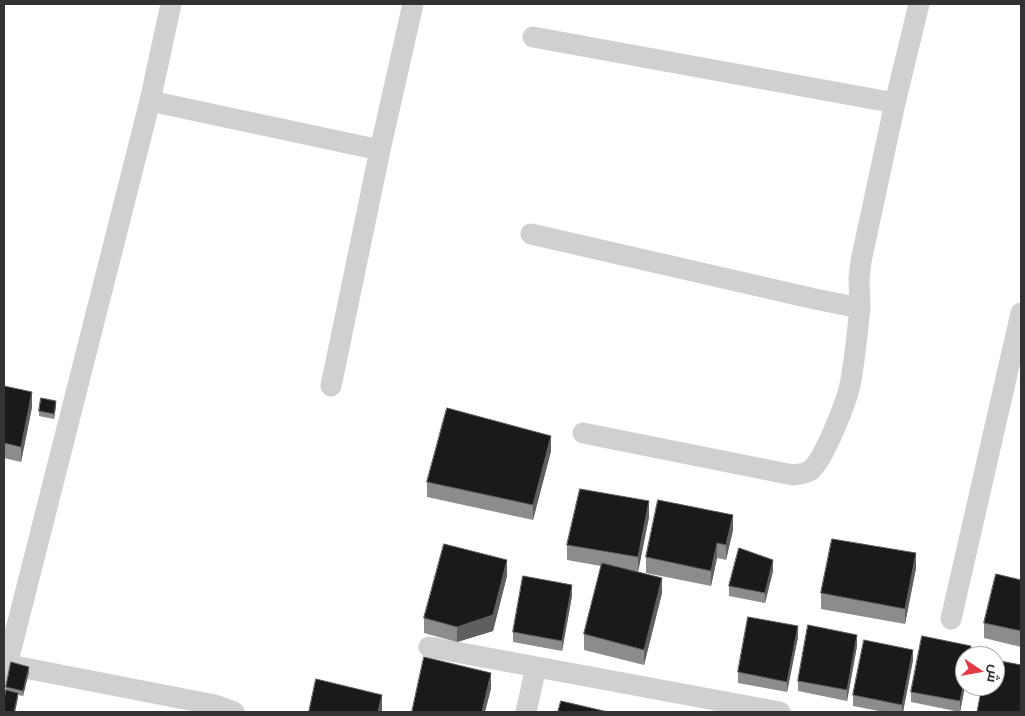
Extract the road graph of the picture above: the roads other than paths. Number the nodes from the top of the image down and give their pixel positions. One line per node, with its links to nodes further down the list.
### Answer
1 (171, 4): 5 (street)
2 (413, 4): 7 (street)
3 (919, 4): 6 (street)
4 (533, 37): 6 (street)
5 (150, 101): 7 (street); 16 (street)
6 (895, 103): 9 (street)
7 (380, 150): 11 (street)
8 (531, 234): 9 (street)
9 (860, 308): 12 (street)
10 (1021, 313): 13 (street)
11 (331, 386)
12 (583, 433)
13 (951, 619)
14 (429, 647): 15 (street)
15 (536, 667): 18 (street); 19 (street)
16 (5, 671): 17 (street)
17 (234, 712)
18 (526, 712)
19 (780, 712)

